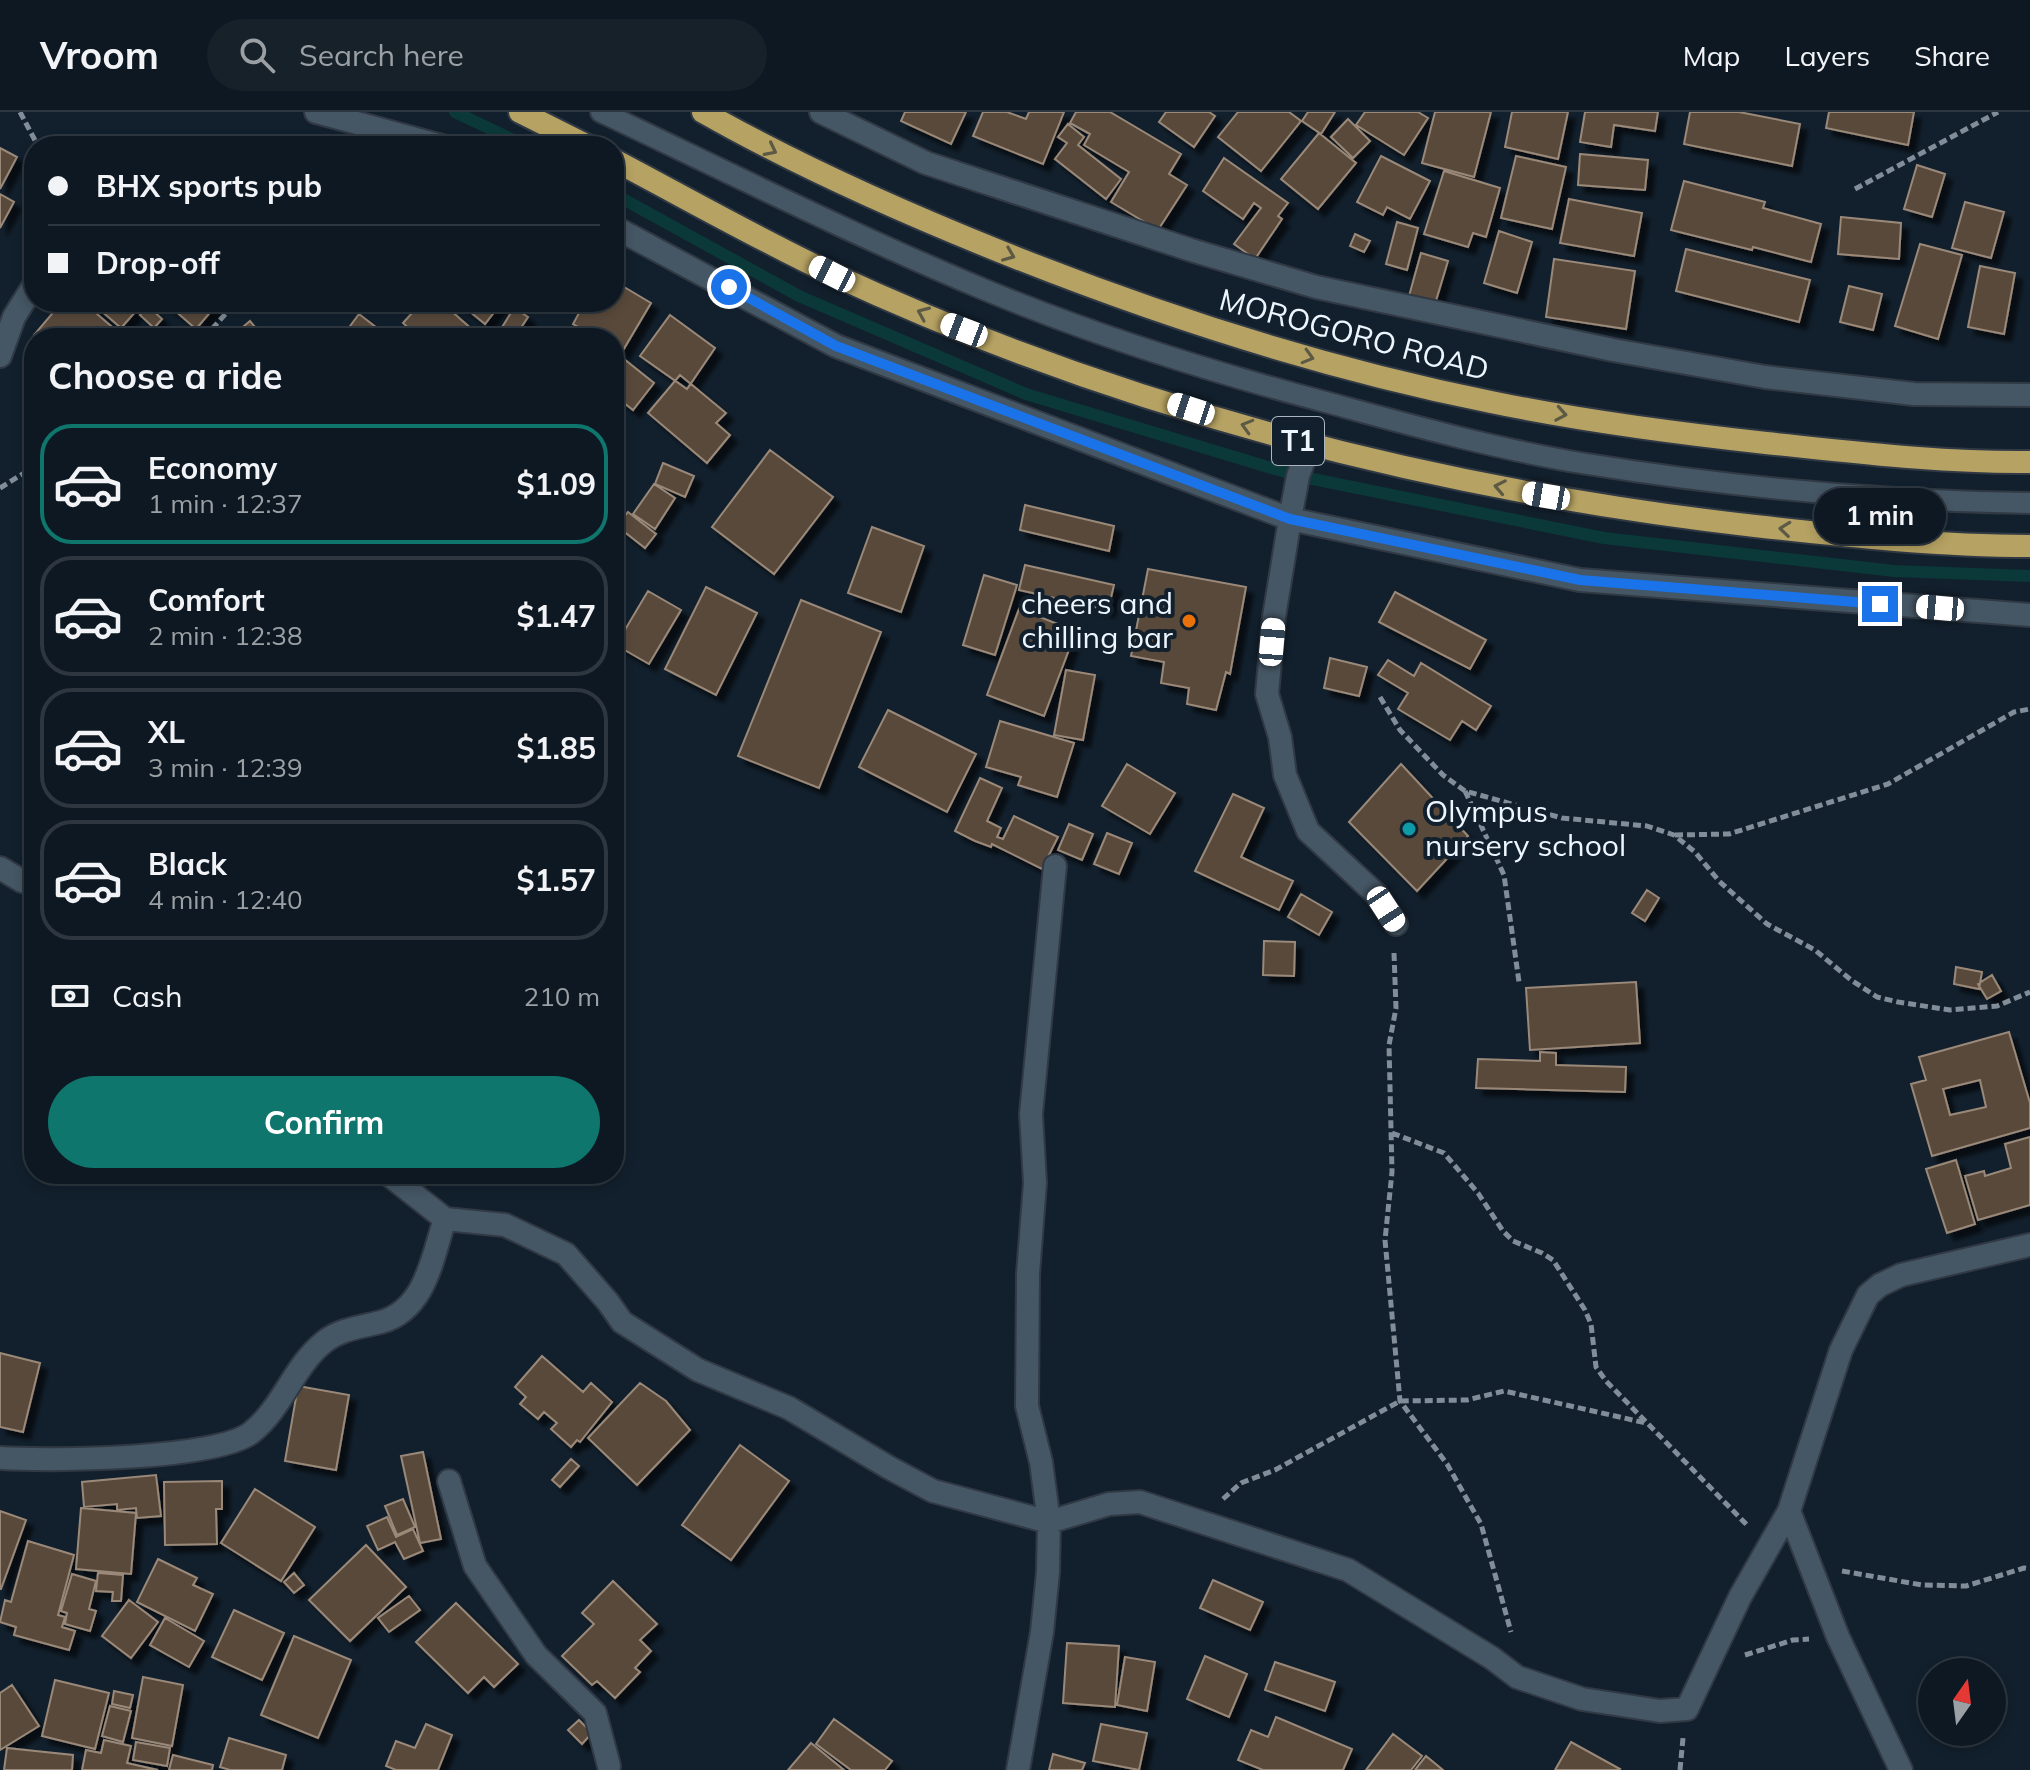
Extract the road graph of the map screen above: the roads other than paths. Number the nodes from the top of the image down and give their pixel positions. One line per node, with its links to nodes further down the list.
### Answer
1 (316, 112): 7 (street)
2 (520, 112): 8 (highway)
3 (601, 112): 10 (lane)
4 (632, 112): 10 (lane)
5 (703, 112): 18 (highway, MOROGORO ROAD, one-way to 18)
6 (821, 112): 16 (street)
7 (405, 136)
8 (568, 136)
9 (624, 165): 17 (highway, T1, one-way to 9)
10 (746, 181): 19 (lane)
11 (624, 232): 13 (street)
12 (624, 238): 13 (street)
13 (649, 244): 20 (street)
14 (24, 301): 15 (street)
15 (0, 356)
16 (2030, 395)
17 (1310, 444): 20 (street); 21 (highway, T1, one-way to 17)
18 (2030, 462)
19 (2030, 503)
20 (1290, 519): 22 (street); 26 (street)
21 (2030, 546)
22 (2030, 615)
23 (1055, 866): 33 (street)
24 (0, 868): 25 (street)
25 (24, 882)
26 (1396, 924)
27 (401, 1184): 28 (street)
28 (445, 1219): 30 (street); 33 (street)
29 (2030, 1245): 32 (street)
30 (0, 1458)
31 (449, 1481): 34 (street)
32 (1789, 1511): 33 (street); 36 (street)
33 (1049, 1522): 35 (street)
34 (610, 1769)
35 (1018, 1770)
36 (1901, 1770)

